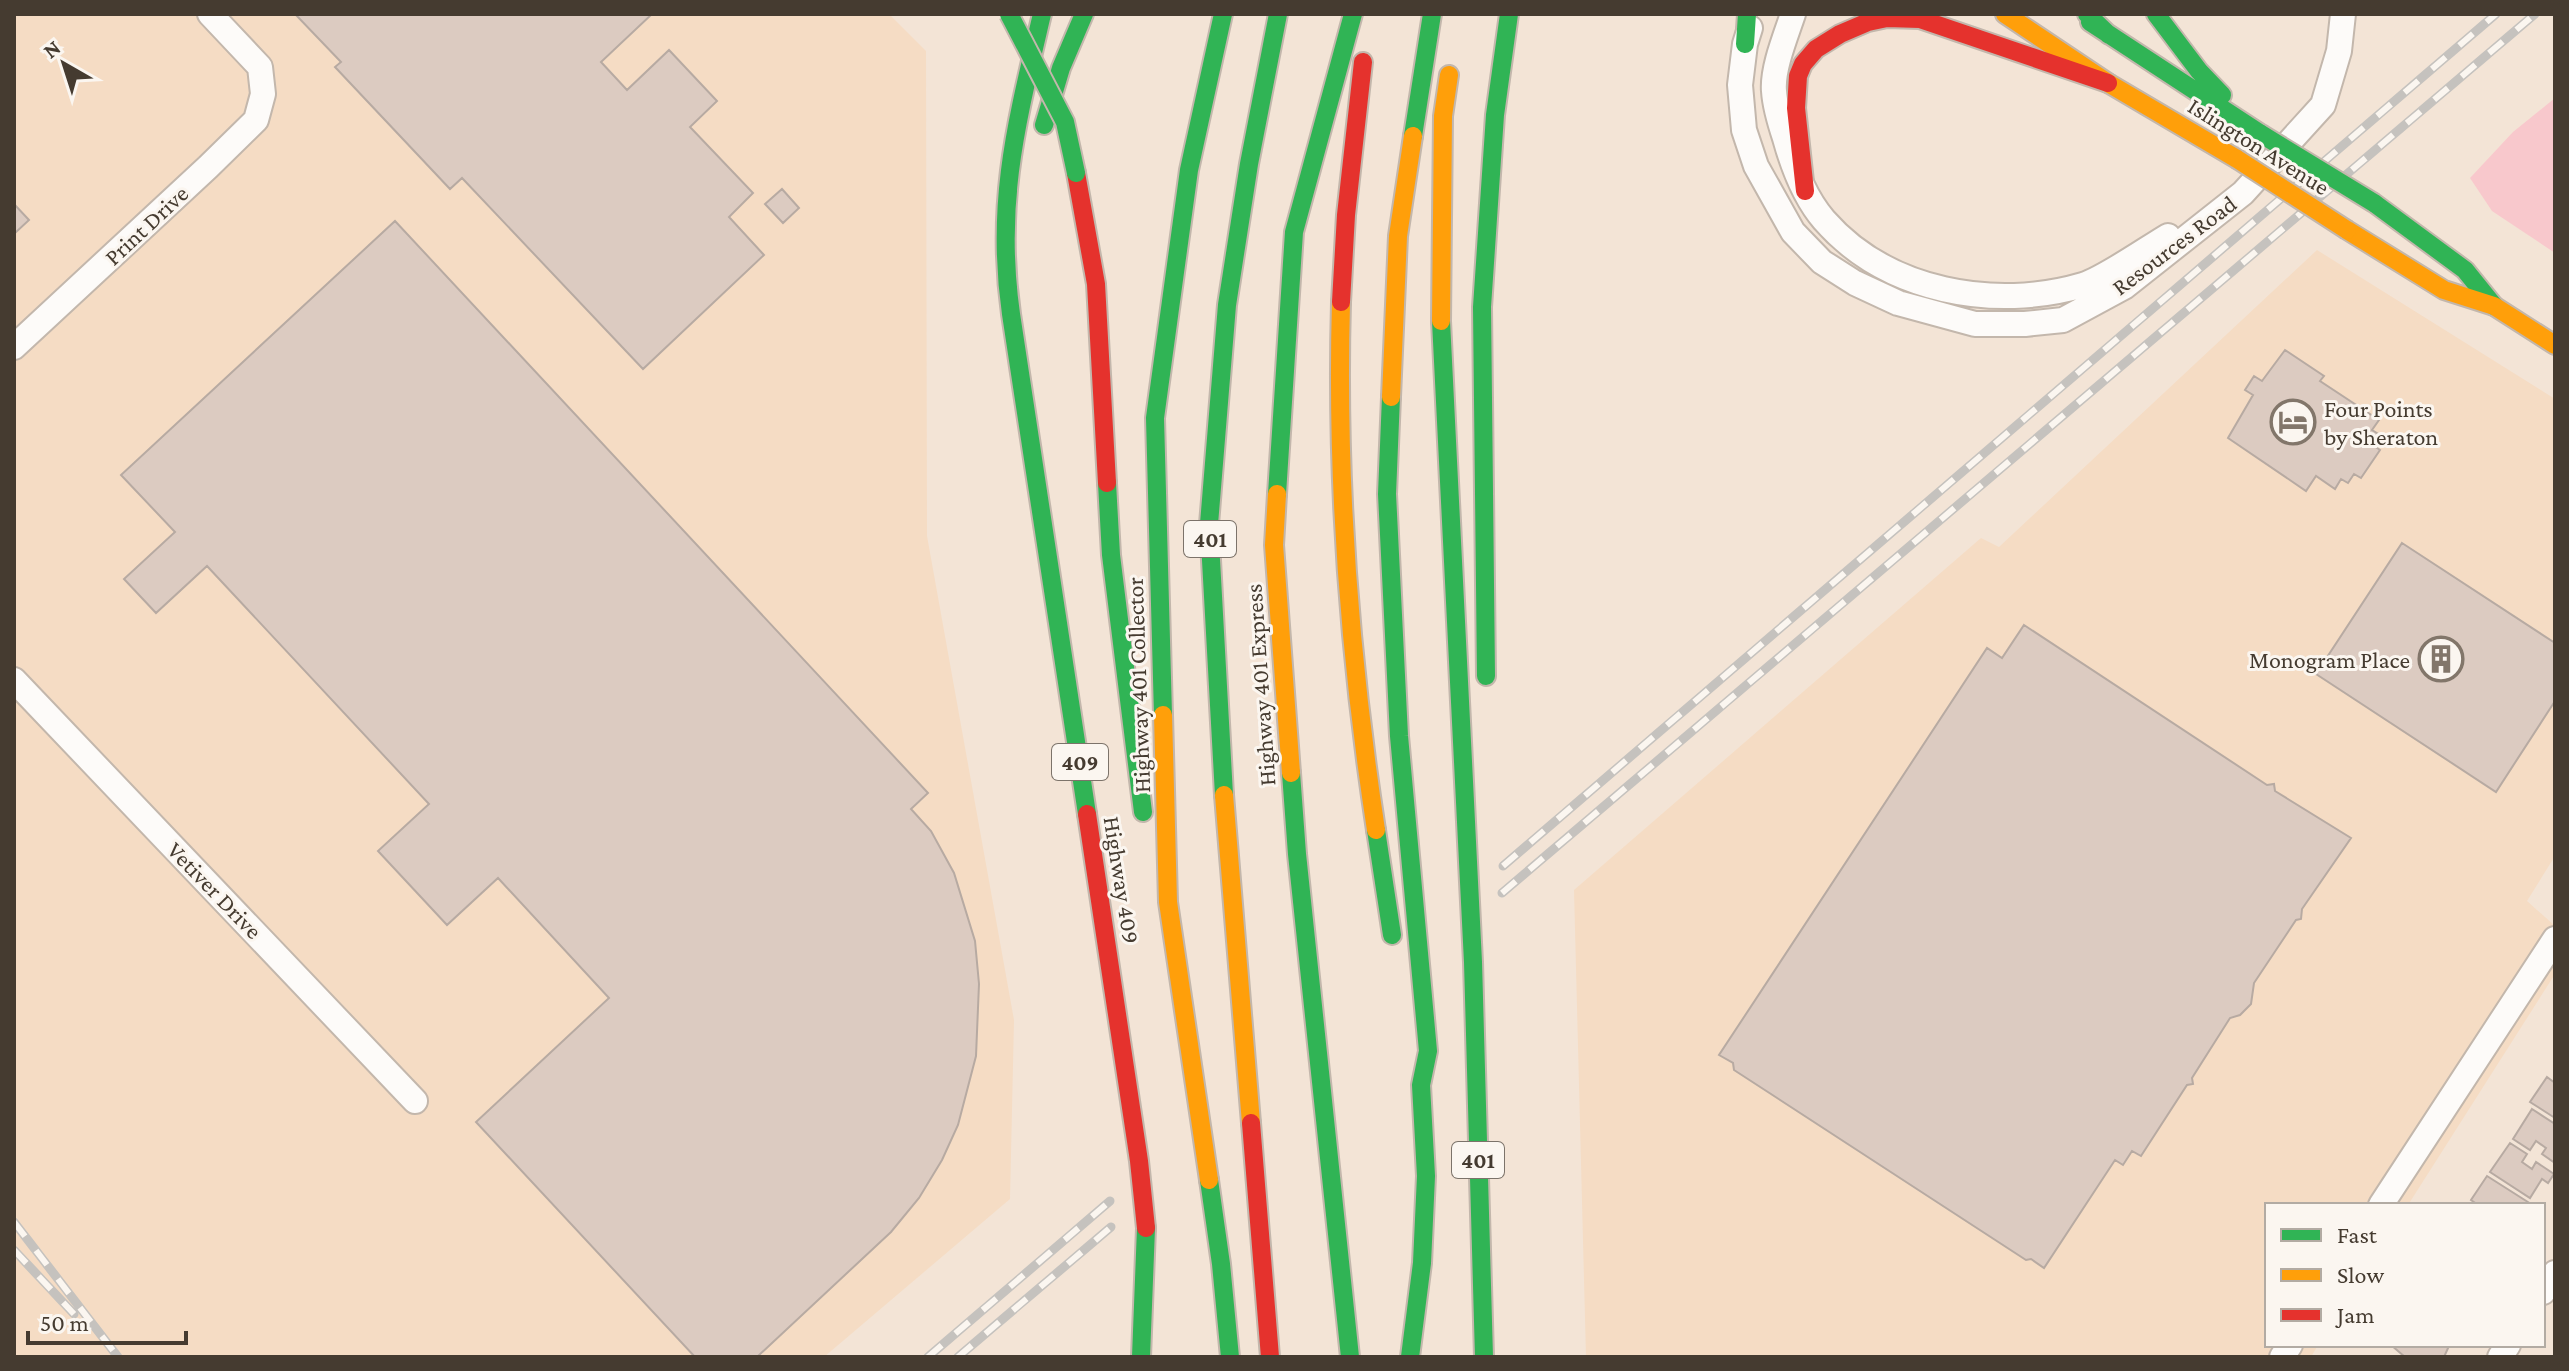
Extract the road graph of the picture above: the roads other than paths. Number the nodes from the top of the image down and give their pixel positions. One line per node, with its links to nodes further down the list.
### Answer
1 (210, 14): 30 (street, Print Drive)
2 (1009, 14): 36 (main road, bridge)
3 (1042, 14): 31 (main road)
4 (1084, 14): 24 (main road)
5 (1223, 14): 36 (main road, Highway 401 Collector / 401)
6 (1278, 14): 45 (main road, Highway 401 Express / 401)
7 (1353, 14): 46 (main road, Highway 401 Express)
8 (1432, 14): 40 (main road)
9 (1509, 14): 33 (main road)
10 (1747, 14): 20 (main road)
11 (1755, 14): 20 (street, Resources Road)
12 (1793, 14): 25 (street, Resources Road)
13 (2005, 14): 22 (main road, Islington Avenue)
14 (2078, 14): 19 (main road, Islington Avenue)
15 (2087, 14): 19 (main road)
16 (2156, 14): 23 (main road)
17 (2343, 14): 26 (street, Resources Road)
18 (1368, 30): 38 (main road)
19 (2109, 35): 23 (main road, Islington Avenue)
20 (1745, 44): 26 (street, Resources Road)
21 (1451, 58): 35 (main road, 401)
22 (2108, 83): 25 (main road); 28 (main road, Islington Avenue, bridge)
23 (2261, 134): 28 (main road, Islington Avenue, bridge)
24 (1042, 136)
25 (1805, 191): 26 (street, Resources Road)
26 (2243, 193)
27 (1025, 268): 31 (main road)
28 (2494, 306): 29 (main road, Islington Avenue)
29 (2555, 345)
30 (14, 347)
31 (1020, 364): 43 (main road, Highway 409 / 409)
32 (14, 680): 41 (street, Vetiver Drive)
33 (1486, 689)
34 (1487, 835): 35 (main road)
35 (1469, 886): 48 (main road, 401)
36 (1168, 902): 44 (main road, Highway 401 Collector / 401)
37 (2555, 939): 42 (street)
38 (1395, 957)
39 (1410, 1056): 40 (main road)
40 (1421, 1085): 47 (main road)
41 (415, 1101)
42 (2382, 1203)
43 (1141, 1357)
44 (1230, 1357)
45 (1270, 1357)
46 (1350, 1357)
47 (1410, 1357)
48 (1484, 1357)

